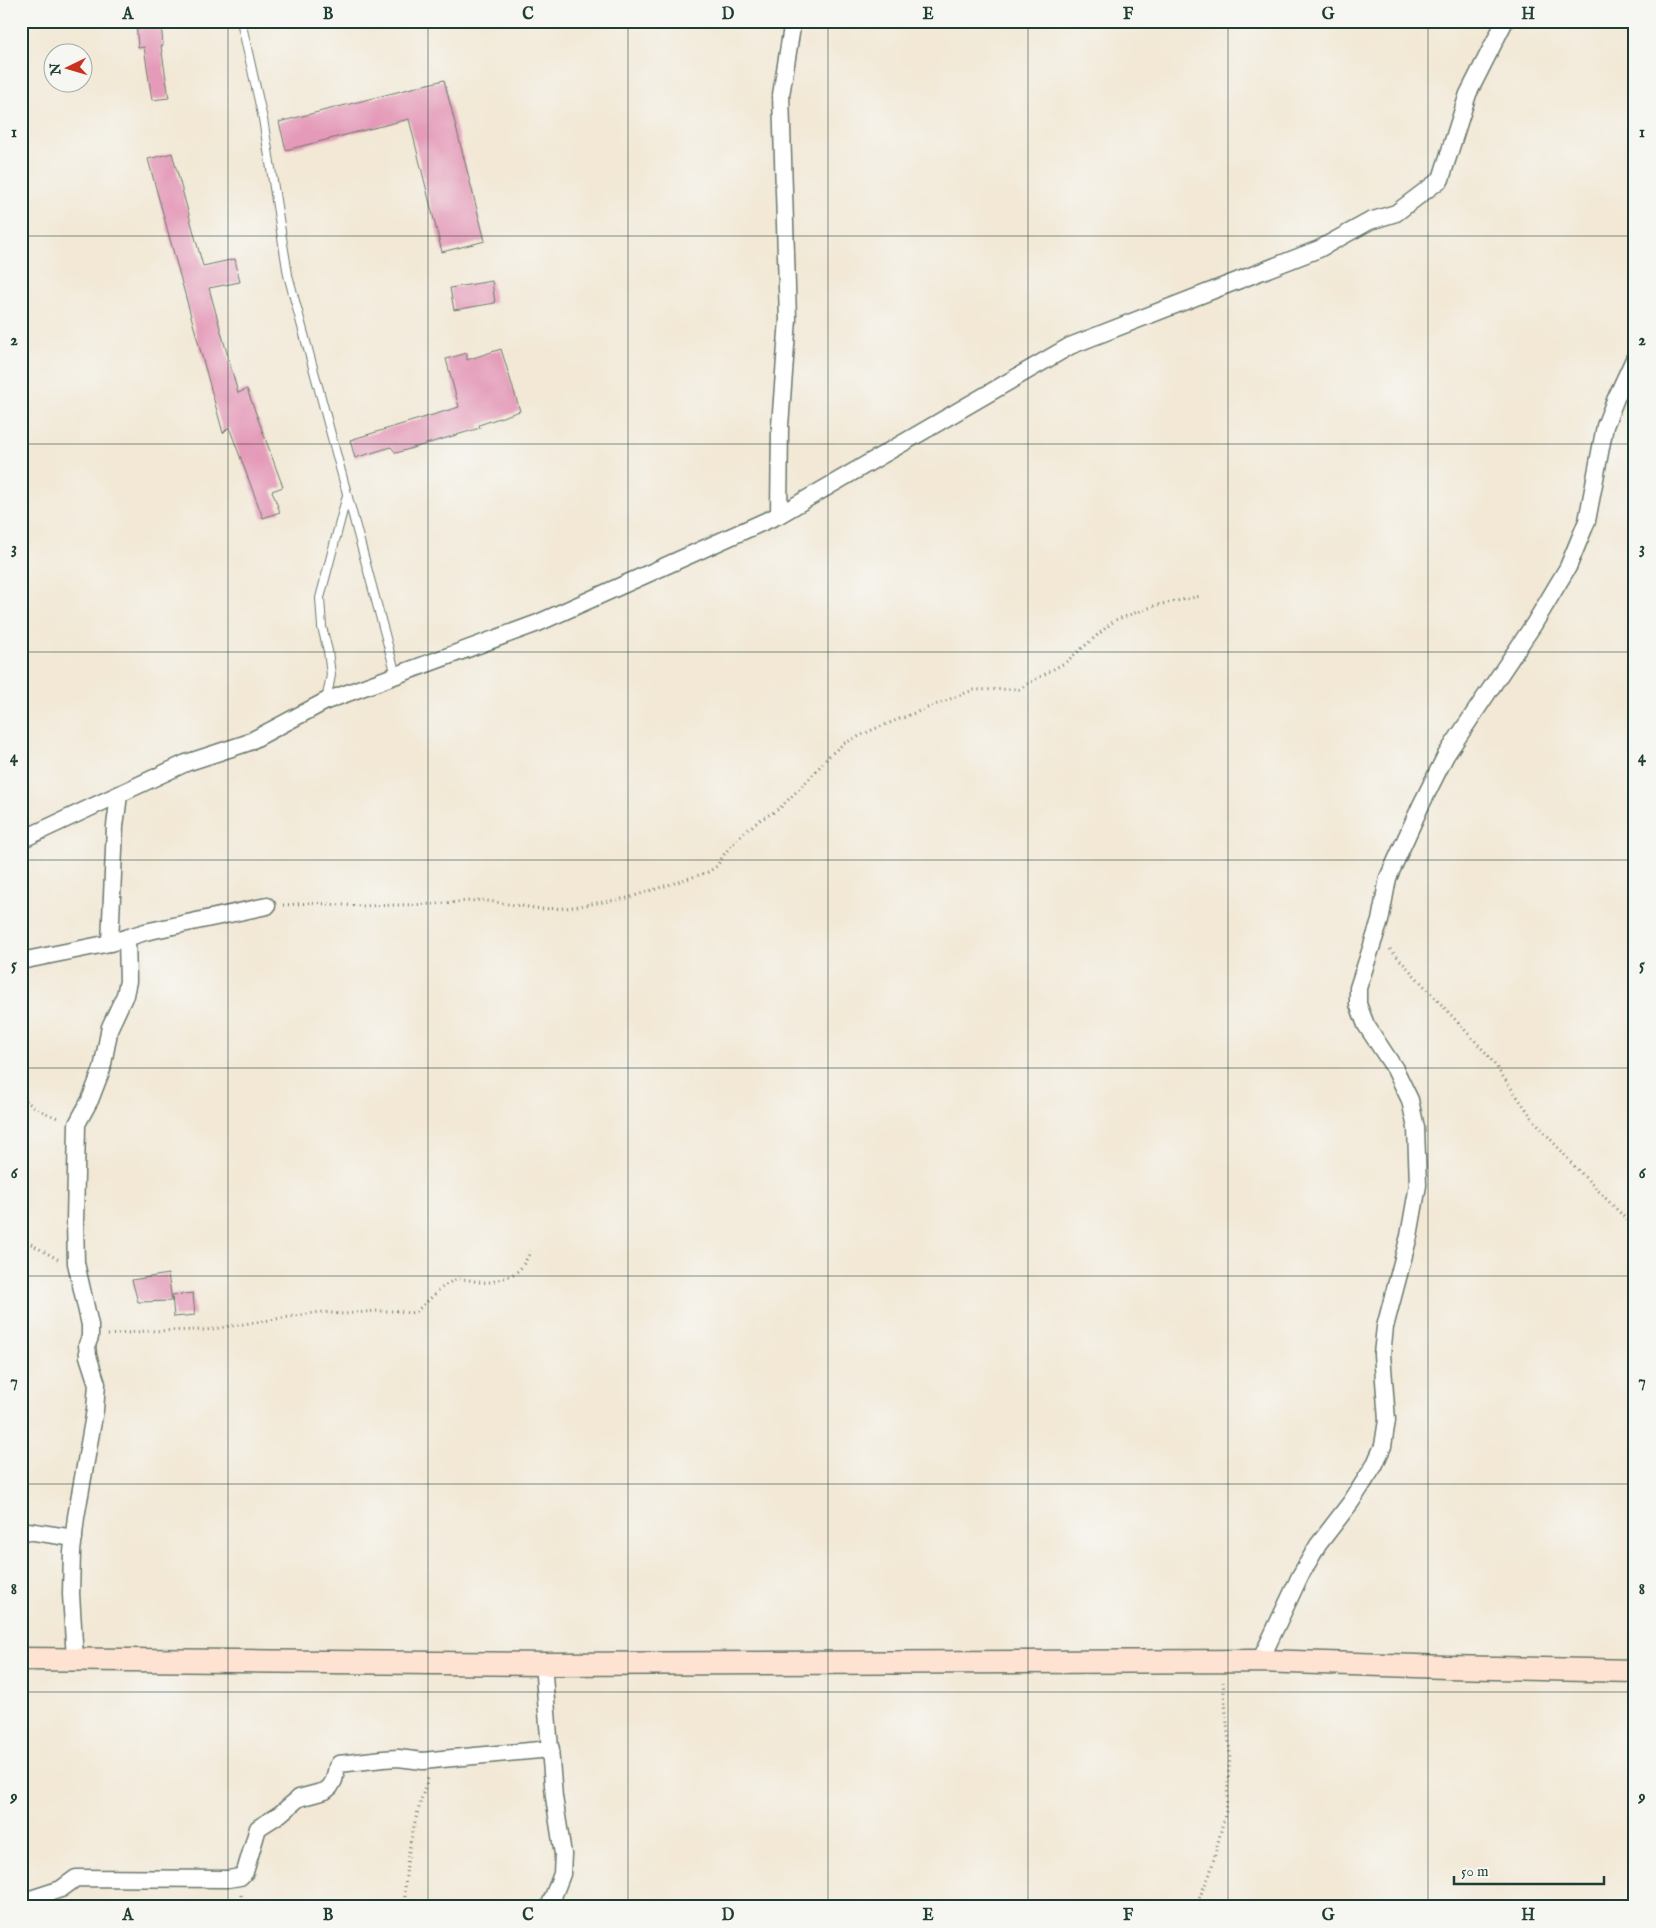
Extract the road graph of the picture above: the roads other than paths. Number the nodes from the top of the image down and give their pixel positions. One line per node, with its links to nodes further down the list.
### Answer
1 (241, 21): 5 (lane)
2 (793, 21): 6 (street)
3 (1505, 21): 6 (street)
4 (1635, 357): 21 (street)
5 (348, 495): 7 (lane); 8 (lane)
6 (779, 515): 7 (street)
7 (396, 675): 8 (street)
8 (326, 701): 9 (street)
9 (119, 795): 10 (street); 11 (street)
10 (89, 808): 11 (street); 12 (street)
11 (115, 826): 15 (street)
12 (21, 840)
13 (267, 906): 14 (street)
14 (126, 938): 15 (street); 18 (street)
15 (110, 943): 16 (street)
16 (21, 961)
17 (21, 1530): 18 (street)
18 (74, 1538): 20 (street)
19 (21, 1659): 20 (main road)
20 (75, 1659): 22 (main road)
21 (1260, 1661): 22 (main road); 23 (main road)
22 (543, 1664): 24 (street)
23 (1633, 1672)
24 (551, 1749): 25 (street); 26 (street)
25 (21, 1902)
26 (549, 1907)

